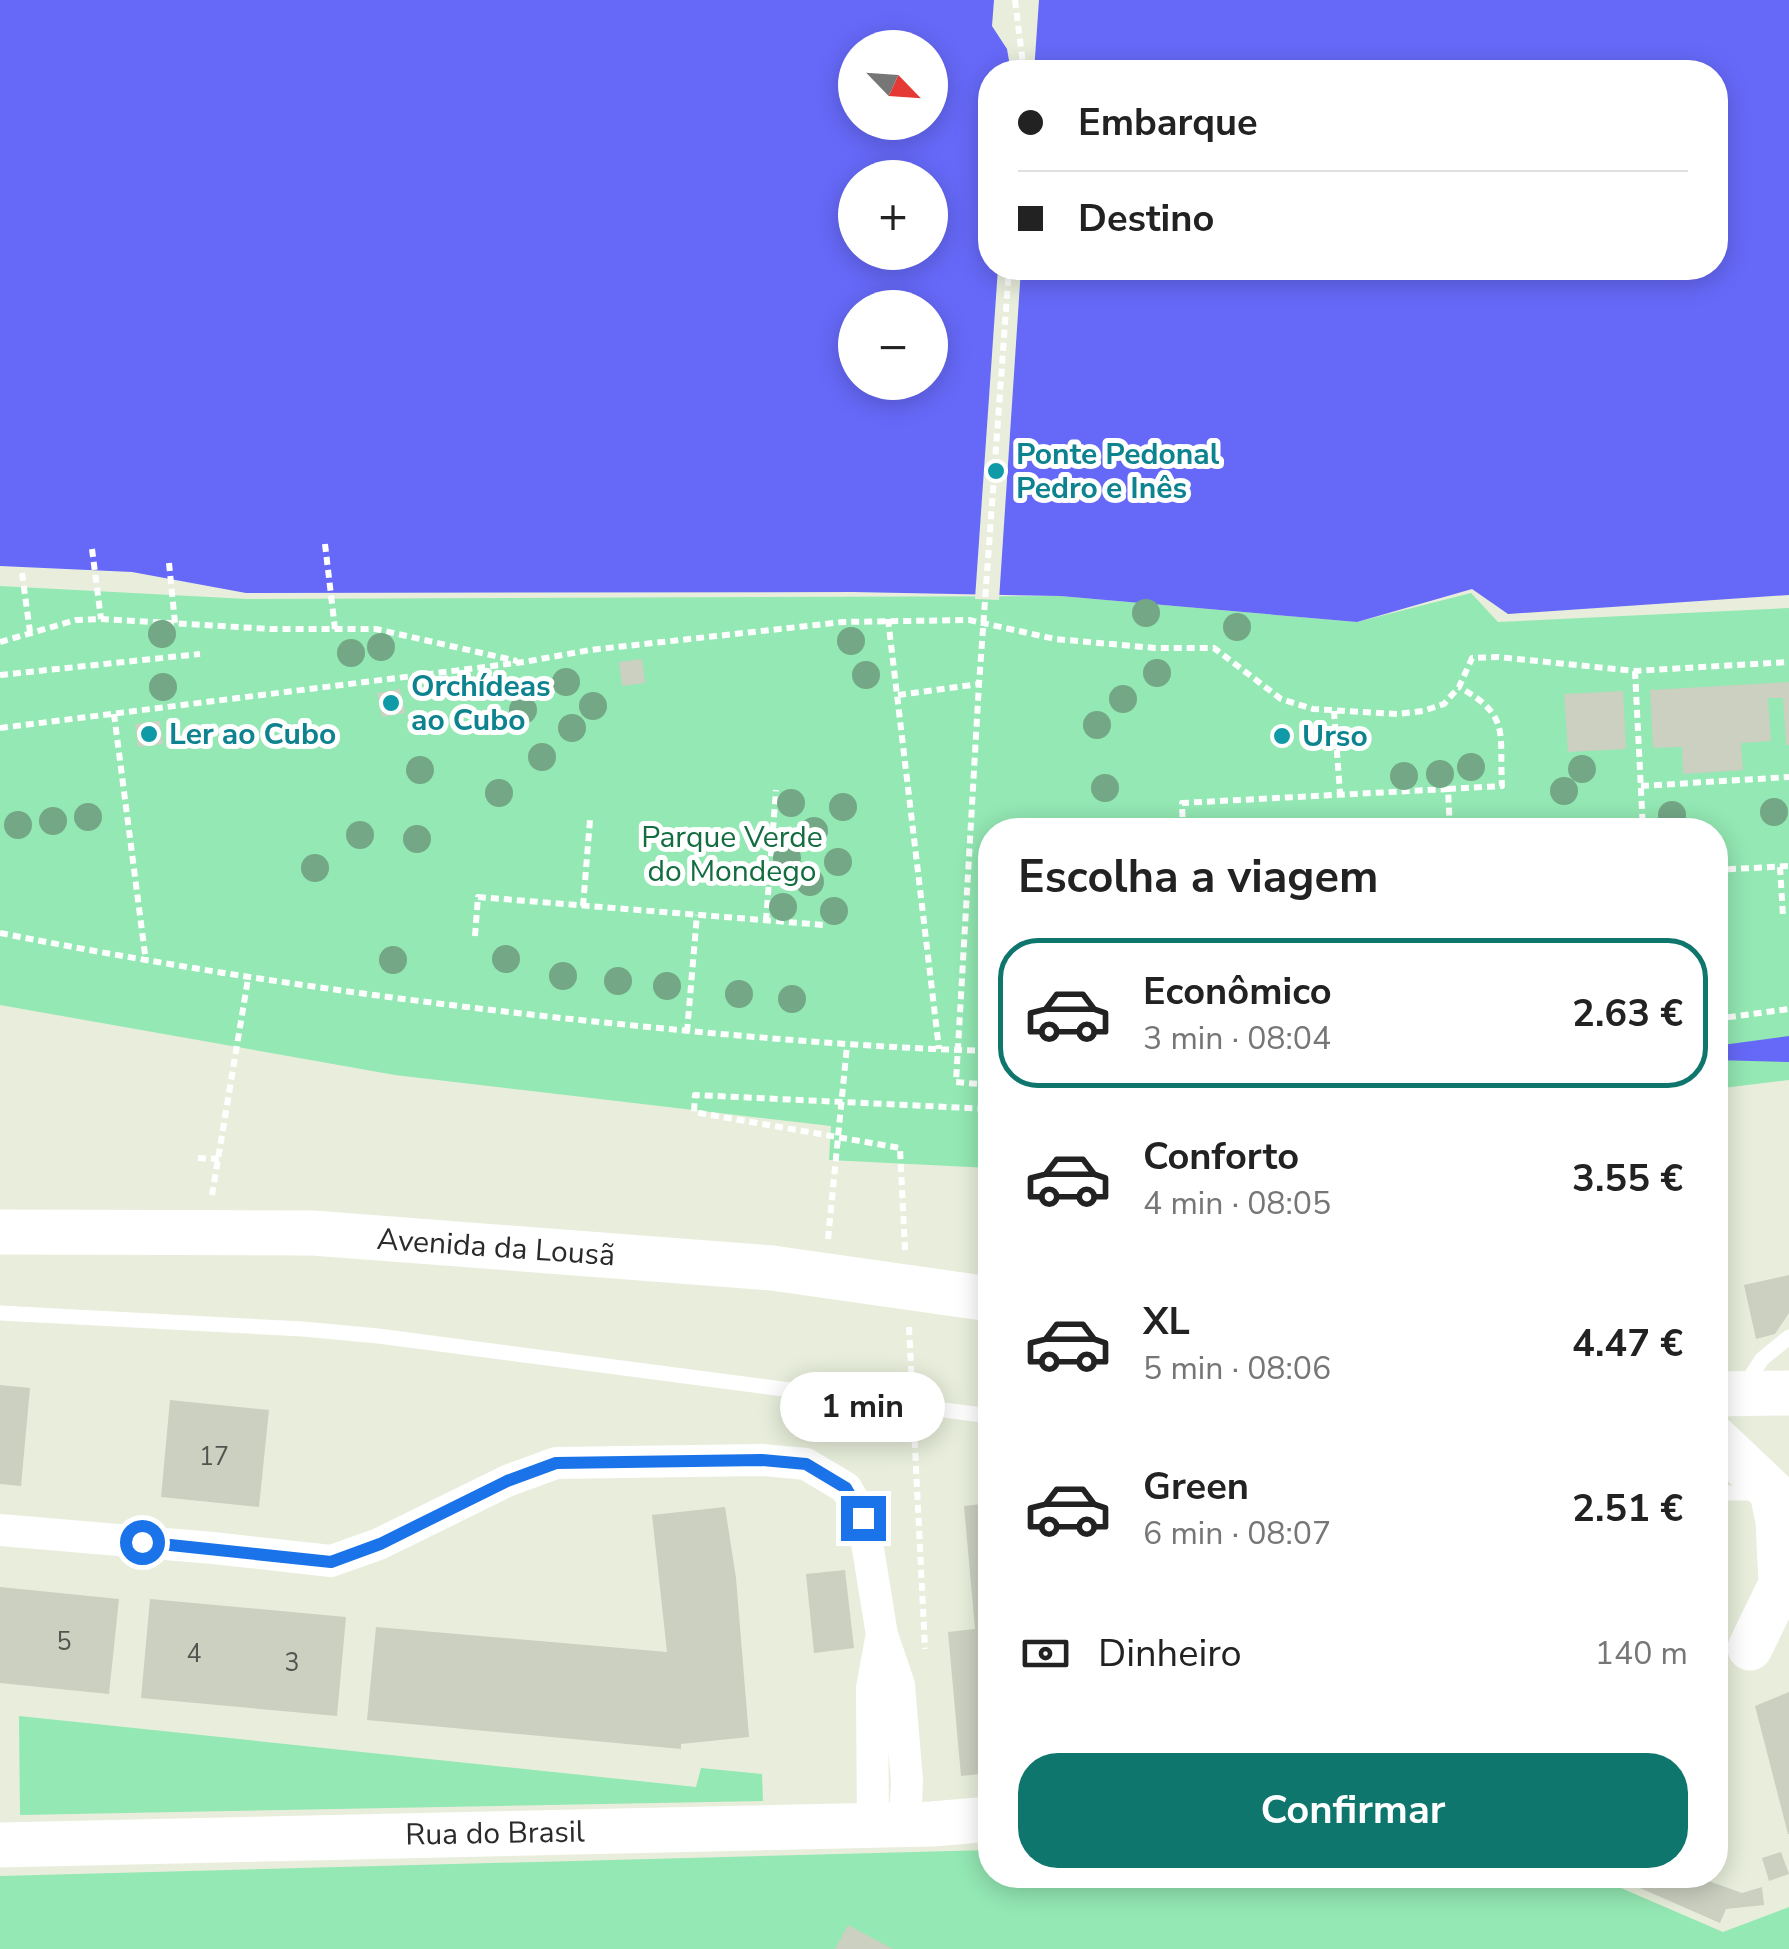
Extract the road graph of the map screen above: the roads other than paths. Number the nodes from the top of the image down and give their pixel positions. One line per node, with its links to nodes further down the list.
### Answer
1 (0, 1232): 2 (main road, Avenida da Lousã)
2 (978, 1297)
3 (0, 1313): 8 (lane)
4 (1789, 1337): 5 (lane)
5 (1728, 1392)
6 (1728, 1393): 7 (main road)
7 (1789, 1393)
8 (978, 1414)
9 (1728, 1449): 10 (main road)
10 (1781, 1492): 11 (lane); 13 (main road)
11 (1728, 1493)
12 (0, 1530): 15 (street)
13 (1751, 1648)
14 (978, 1820): 15 (main road, Rua do Brasil)
15 (889, 1824): 16 (main road, Rua do Brasil)
16 (0, 1845)

